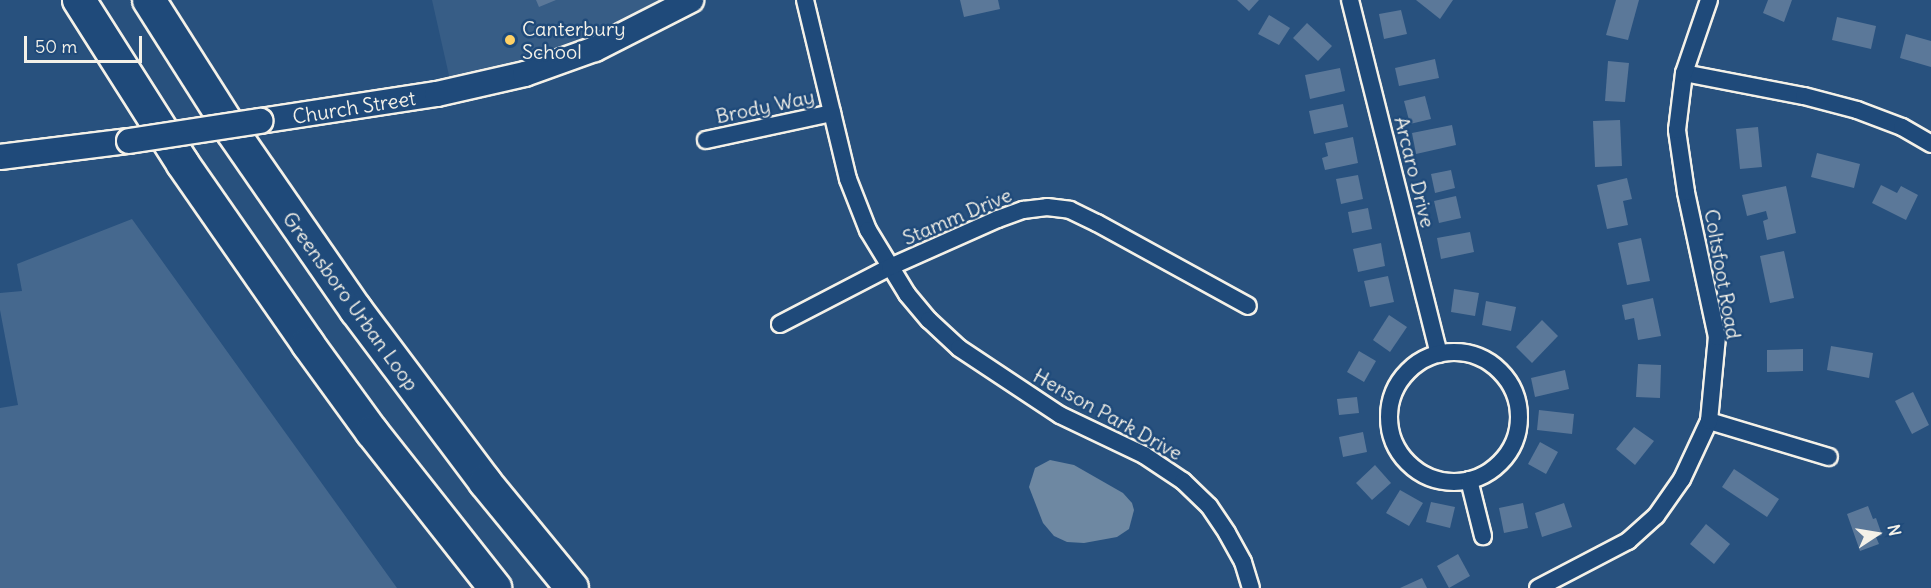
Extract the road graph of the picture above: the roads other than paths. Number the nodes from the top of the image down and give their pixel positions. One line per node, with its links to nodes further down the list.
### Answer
1 (80, 0): 21 (highway)
2 (149, 0): 22 (highway, Greensboro Urban Loop)
3 (692, 0): 12 (street, Church Street, bridge)
4 (805, 0): 9 (street, Henson Park Drive)
5 (1340, 0): 6 (street, Arcaro Drive)
6 (1350, 0): 16 (street, Arcaro Drive)
7 (1709, 0): 8 (street, Coltsfoot Road)
8 (1684, 73): 11 (street); 17 (street, Coltsfoot Road)
9 (832, 113): 10 (street, Brody Way); 13 (street, Henson Park Drive)
10 (706, 140)
11 (1931, 144)
12 (0, 157)
13 (890, 267): 14 (street, Stamm Drive); 15 (street, Stamm Drive); 23 (street, Henson Park Drive)
14 (1248, 306)
15 (780, 324)
16 (1439, 354): 19 (street); 19 (street)
17 (1709, 421): 18 (street); 24 (street, Coltsfoot Road)
18 (1829, 457)
19 (1469, 480): 20 (street)
20 (1483, 536)
21 (495, 588)
22 (572, 588)
23 (1251, 588)
24 (1538, 588)

